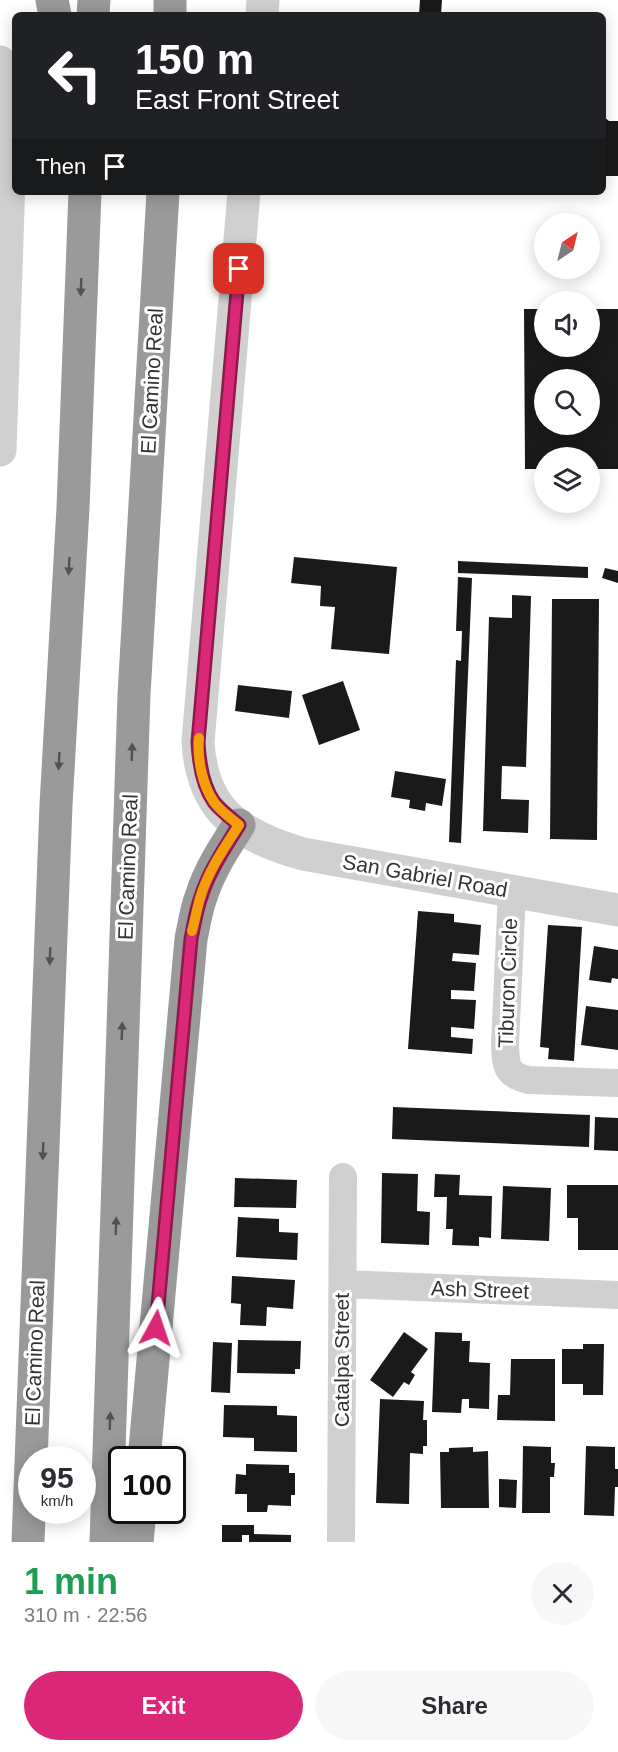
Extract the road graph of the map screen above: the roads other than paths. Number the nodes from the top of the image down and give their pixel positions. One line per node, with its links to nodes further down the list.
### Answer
1 (0, 62): 7 (street)
2 (79, 195): 6 (highway)
3 (86, 195): 6 (highway, El Camino Real)
4 (163, 195): 18 (highway, El Camino Real, one-way to 4)
5 (244, 195): 8 (street, San Gabriel Road)
6 (84, 229): 17 (highway, El Camino Real, one-way to 17)
7 (0, 450)
8 (239, 825): 9 (street, San Gabriel Road); 15 (highway)
9 (512, 891): 10 (street, San Gabriel Road); 11 (street, Tiburon Circle)
10 (618, 910)
11 (618, 1083)
12 (343, 1178): 13 (street, Catalpa Street)
13 (343, 1284): 14 (street, Ash Street); 20 (street, Catalpa Street)
14 (618, 1295)
15 (145, 1446)
16 (139, 1524): 19 (highway)
17 (28, 1542)
18 (106, 1542)
19 (137, 1542)
20 (341, 1542)

